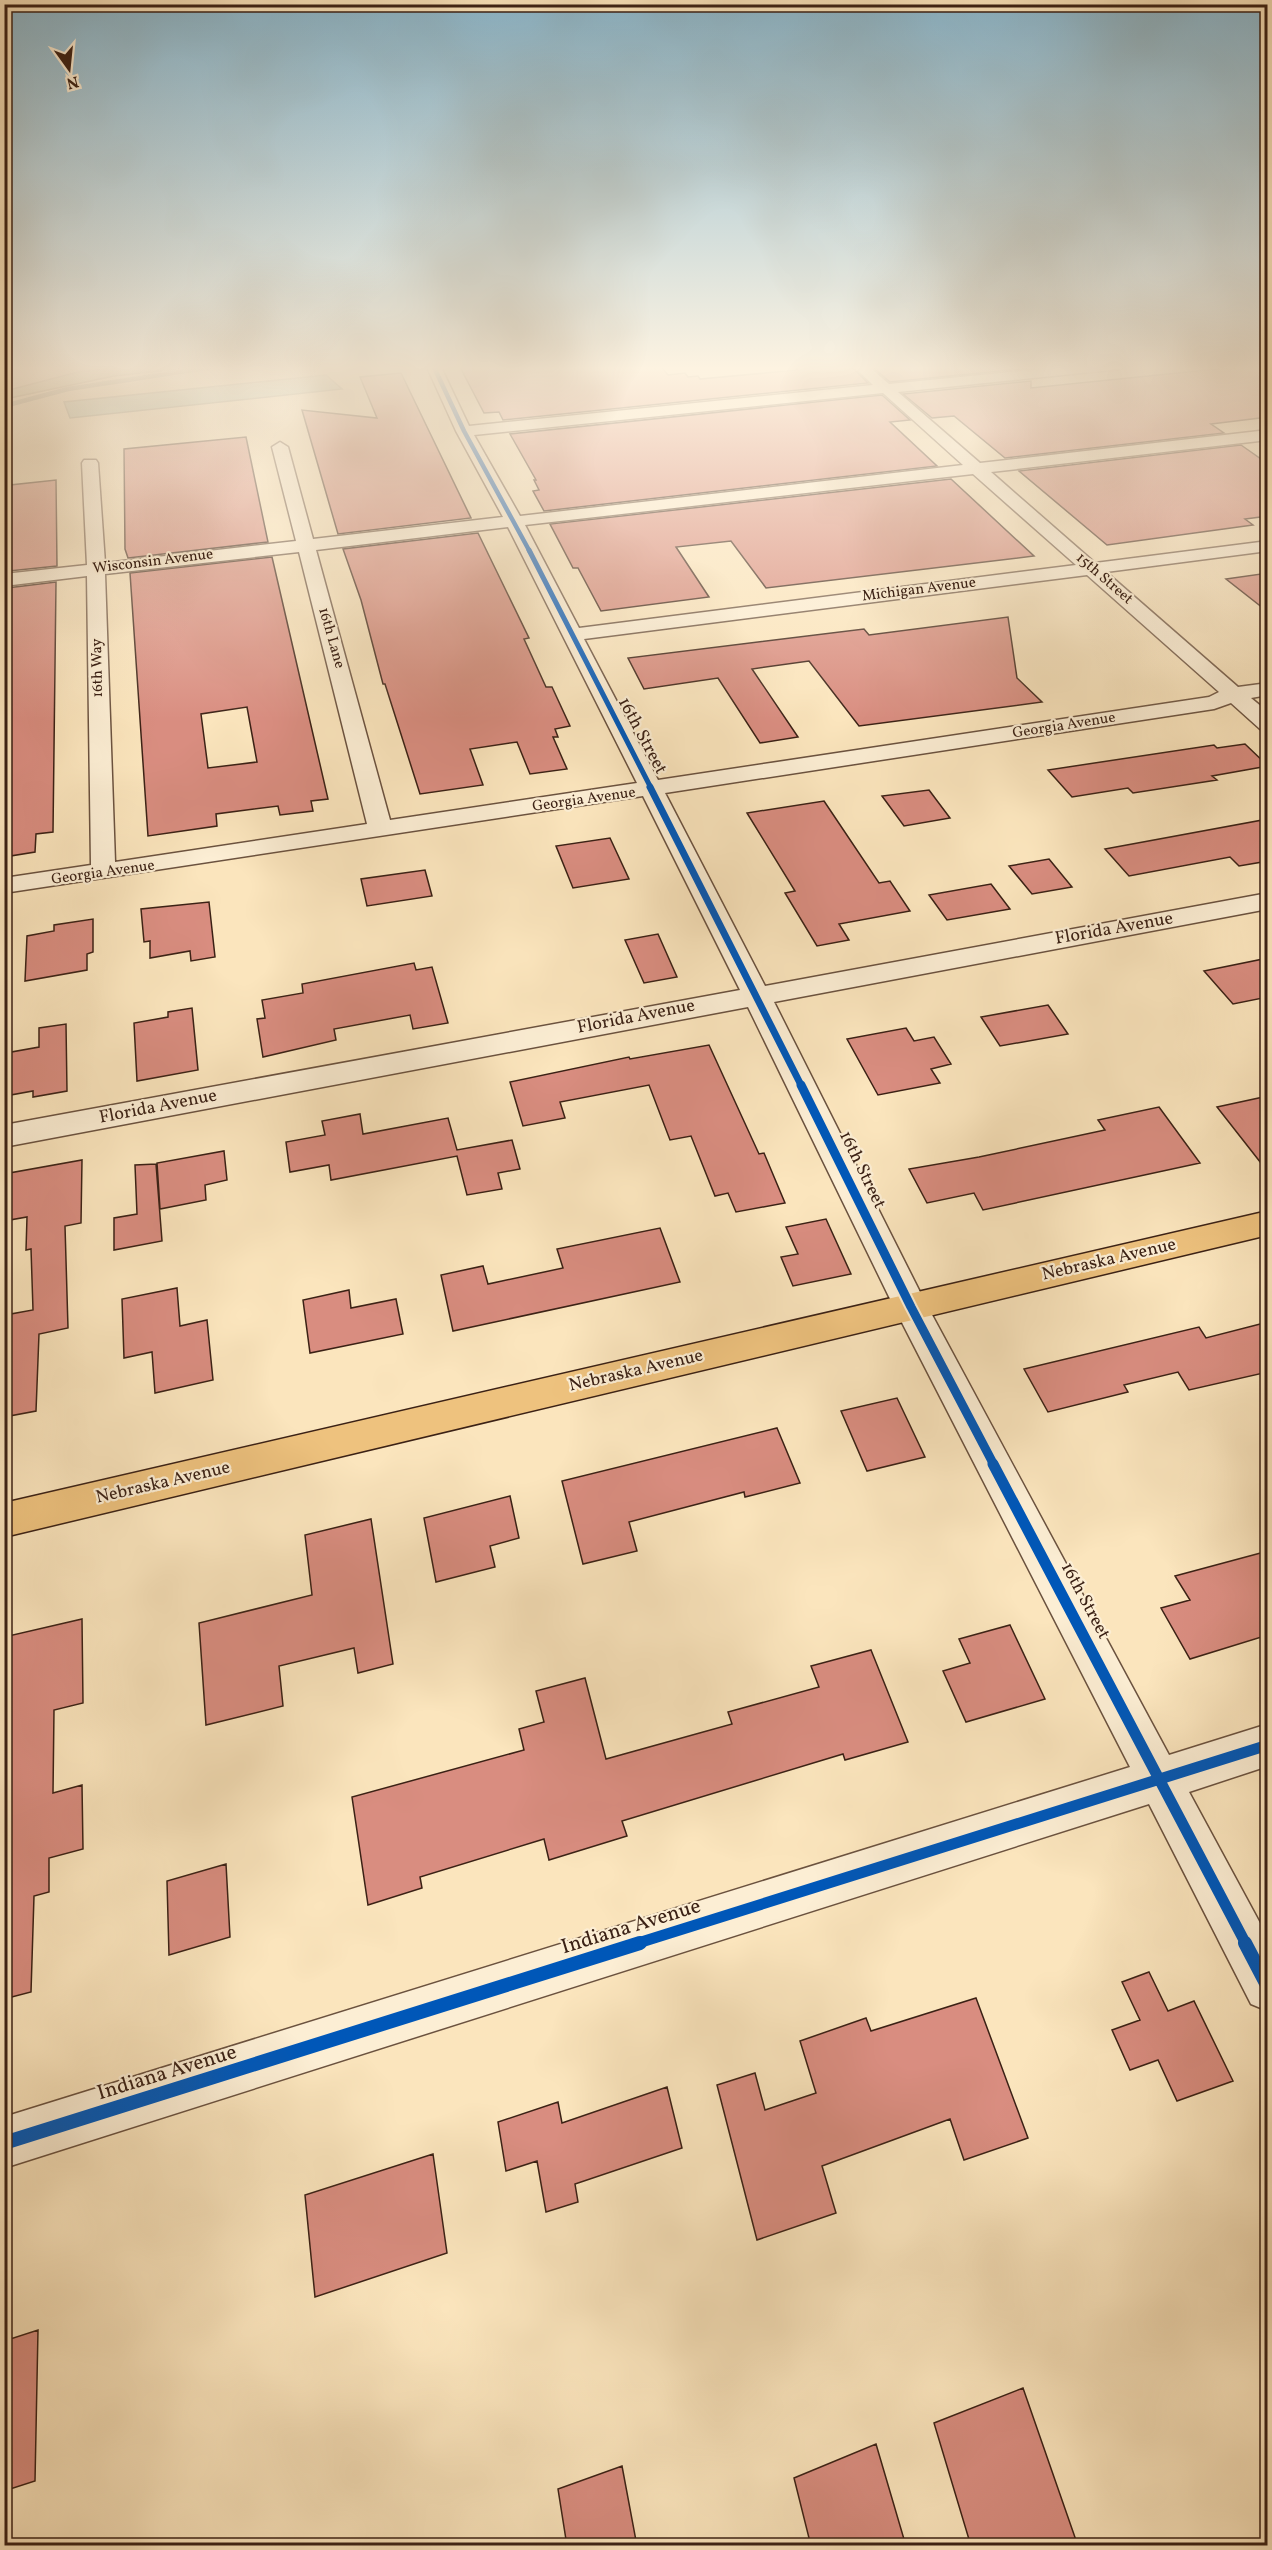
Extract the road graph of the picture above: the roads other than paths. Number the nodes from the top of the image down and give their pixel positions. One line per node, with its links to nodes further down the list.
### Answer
1 (91, 484): 9 (street, 16th Way)
2 (289, 484): 7 (street, 16th Lane)
3 (493, 484): 6 (street, 16th Street)
4 (837, 484): 6 (street, Wisconsin Avenue)
5 (995, 484): 10 (street, 15th Street)
6 (514, 521): 7 (street, Wisconsin Avenue); 12 (street, 16th Street)
7 (304, 544): 9 (street, Wisconsin Avenue); 17 (street, 16th Lane)
8 (1268, 546): 10 (street, Michigan Avenue)
9 (96, 568): 11 (street, Wisconsin Avenue); 18 (street, 16th Way)
10 (1092, 568): 12 (street, Michigan Avenue); 14 (street, 15th Street)
11 (4, 580)
12 (571, 635): 16 (street, 16th Street)
13 (1268, 689): 14 (street, Georgia Avenue)
14 (1233, 694): 15 (street, 15th Street); 16 (street, Georgia Avenue)
15 (1268, 724)
16 (652, 790): 17 (street, Georgia Avenue); 21 (street, 16th Street)
17 (381, 830): 18 (street, Georgia Avenue)
18 (103, 873): 19 (street, Georgia Avenue)
19 (4, 886)
20 (1268, 901): 21 (street, Florida Avenue)
21 (756, 994): 22 (street, Florida Avenue); 24 (street, 16th Street)
22 (4, 1136)
23 (1268, 1223): 24 (main road, Nebraska Avenue)
24 (911, 1307): 25 (main road, Nebraska Avenue); 27 (street, 16th Street)
25 (4, 1520)
26 (1268, 1745): 27 (street, Indiana Avenue)
27 (1160, 1780): 28 (street, 16th Street); 29 (street, Indiana Avenue)
28 (1268, 1987)
29 (4, 2143)

